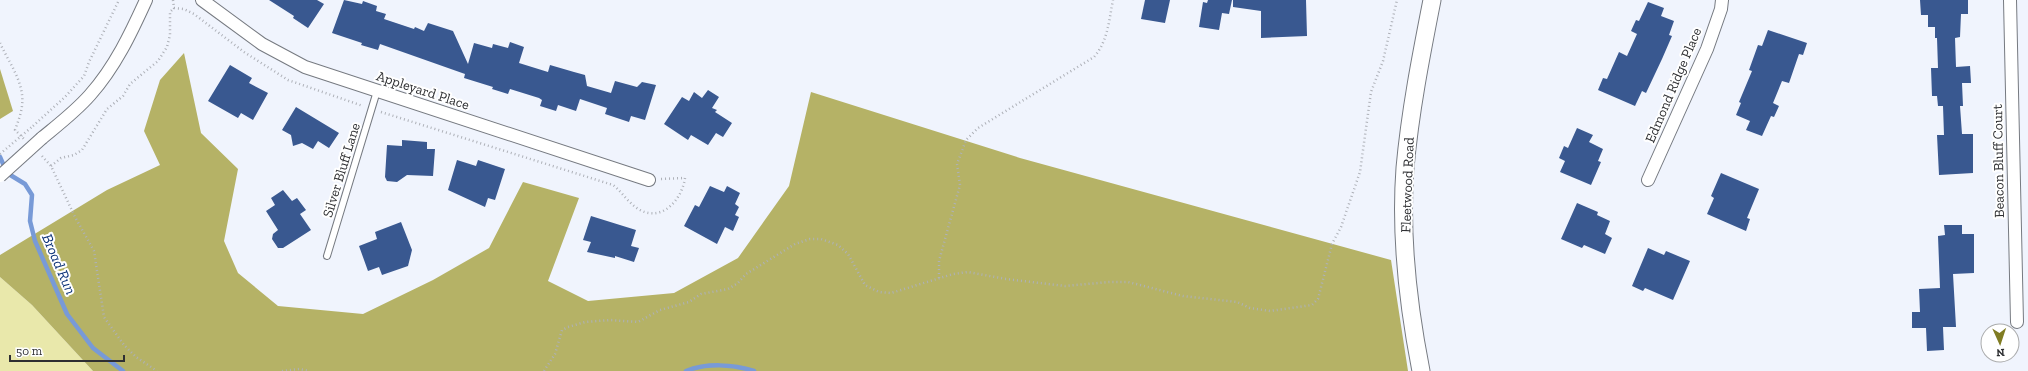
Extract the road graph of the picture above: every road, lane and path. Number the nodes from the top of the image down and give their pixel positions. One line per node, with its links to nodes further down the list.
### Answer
1 (119, 0): 13 (path, bridge)
2 (146, 0): 16 (street, bridge)
3 (202, 0): 11 (street, Appleyard Place)
4 (1113, 0): 20 (path)
5 (1397, 0): 20 (path)
6 (1432, 0): 26 (main road, Fleetwood Road)
7 (1722, 0): 18 (street, Edmond Ridge Place)
8 (2010, 0): 21 (street, Beacon Bluff Court)
9 (174, 8): 15 (path)
10 (0, 43): 12 (path)
11 (377, 91): 17 (street, Appleyard Place); 19 (lane, Silver Bluff Lane)
12 (26, 140)
13 (0, 154)
14 (41, 156): 15 (path)
15 (51, 166): 22 (path)
16 (0, 176)
17 (649, 180)
18 (1648, 180)
19 (328, 256)
20 (939, 278): 25 (path)
21 (2017, 322)
22 (156, 371)
23 (282, 371): 24 (path)
24 (309, 371)
25 (544, 371)
26 (1421, 371)

